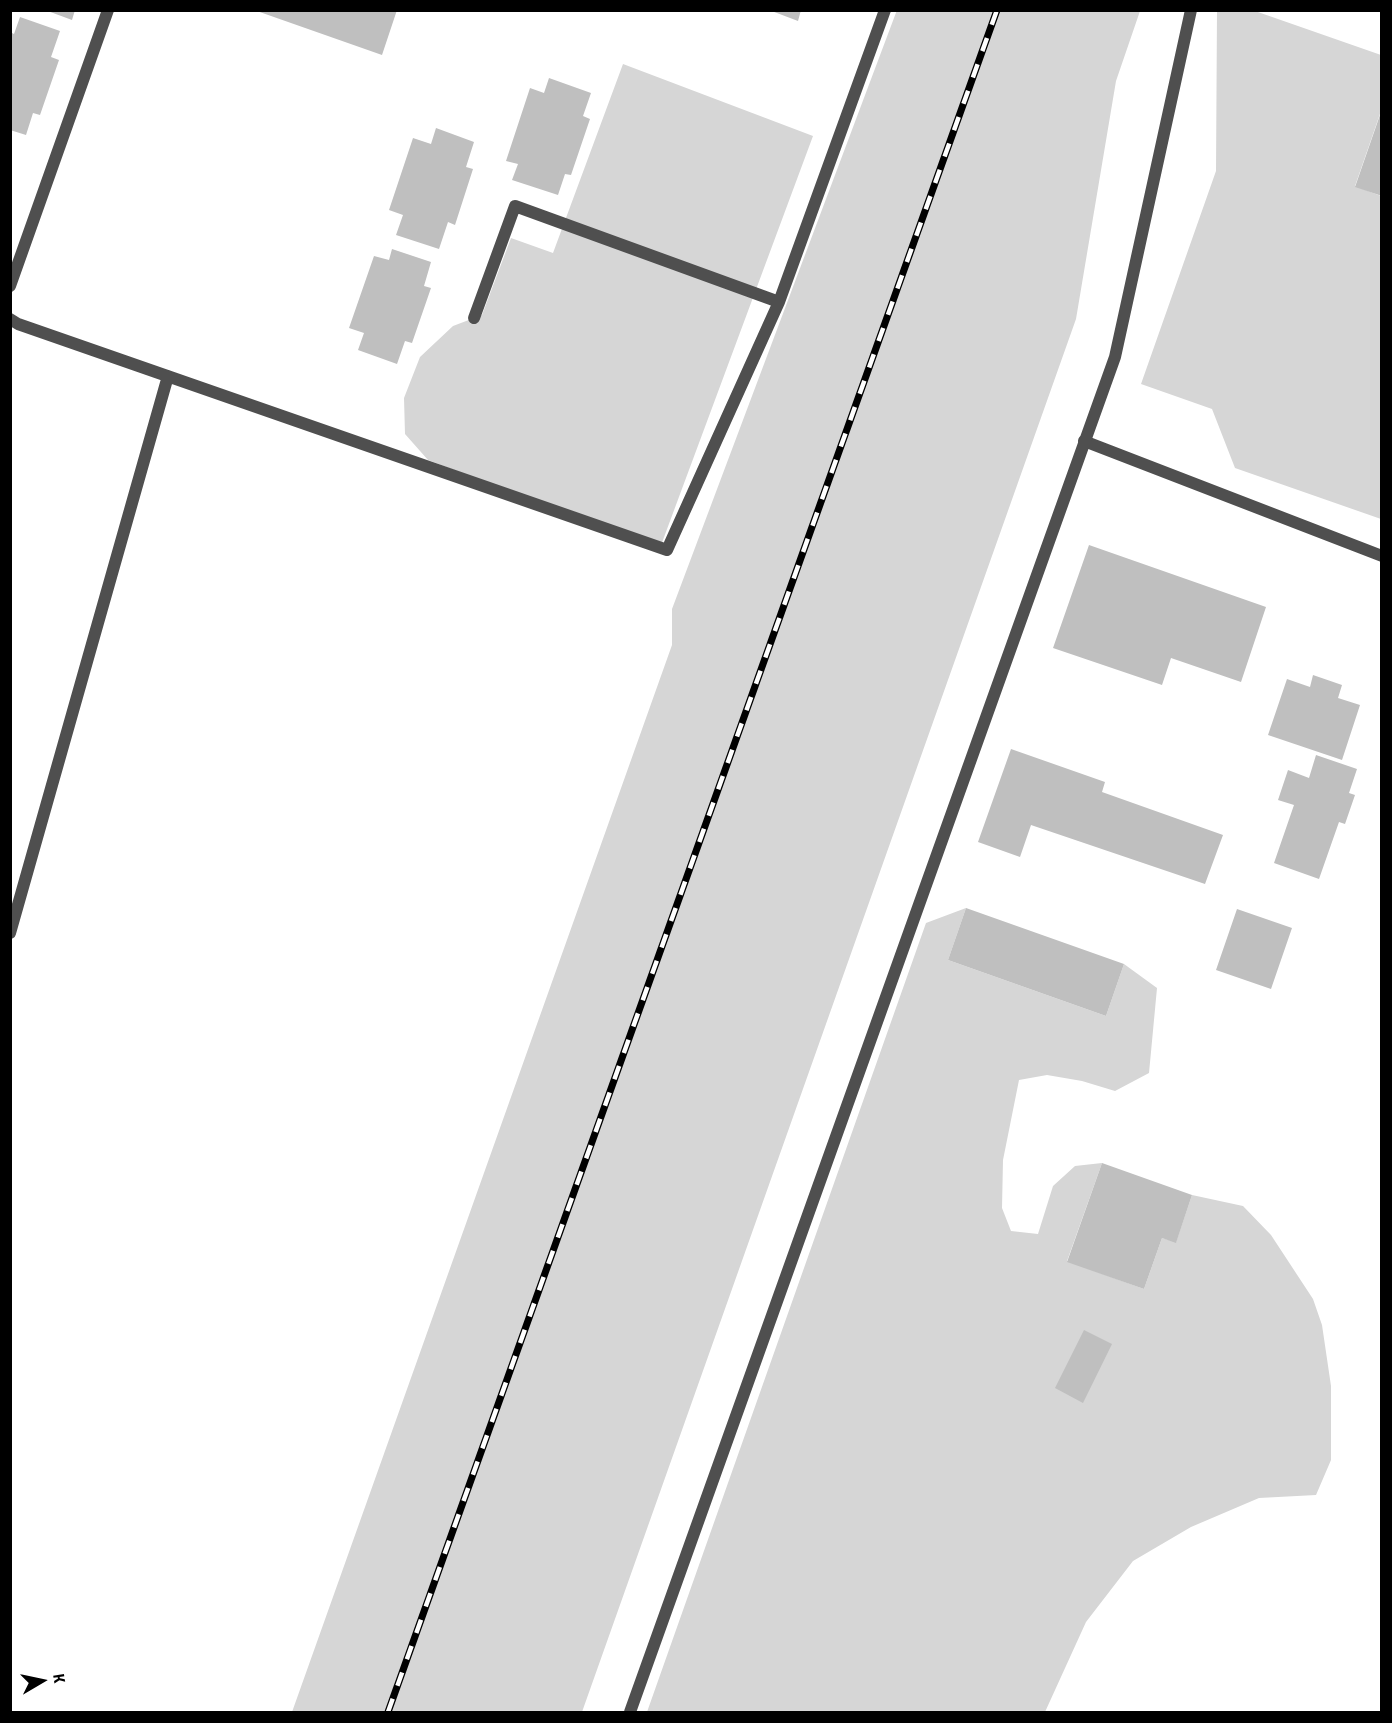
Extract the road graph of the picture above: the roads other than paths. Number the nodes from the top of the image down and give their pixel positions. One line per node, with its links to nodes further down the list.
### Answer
1 (108, 10): 4 (street)
2 (885, 10): 5 (street)
3 (1191, 10): 9 (street)
4 (10, 286)
5 (779, 302): 6 (street); 8 (street)
6 (474, 318)
7 (10, 319): 8 (street)
8 (168, 376): 11 (street)
9 (1084, 441): 10 (street); 12 (street)
10 (1382, 556)
11 (10, 933)
12 (630, 1713)

